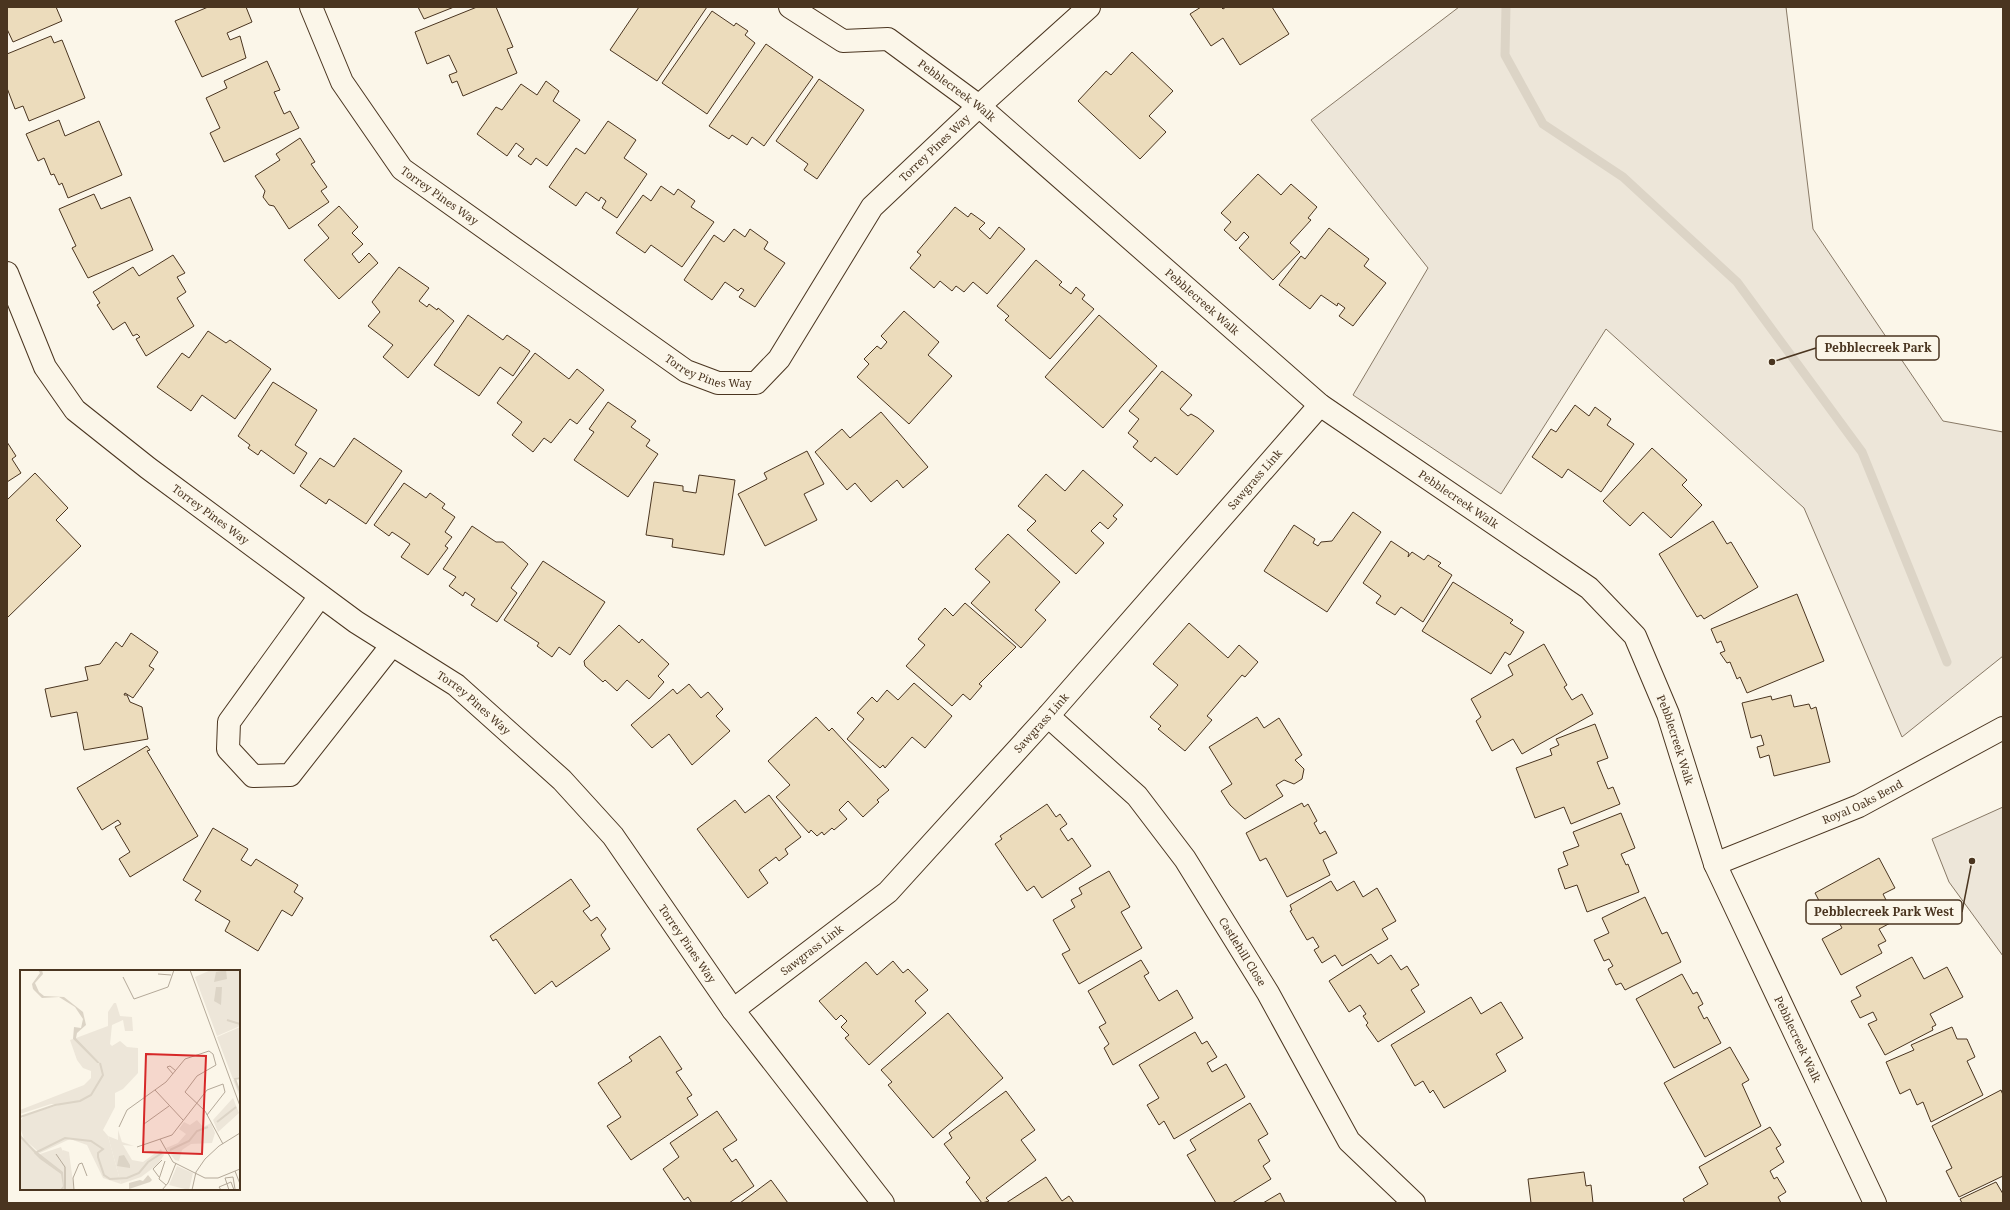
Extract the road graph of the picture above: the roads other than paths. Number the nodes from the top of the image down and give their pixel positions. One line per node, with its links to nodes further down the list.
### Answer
1 (311, 7): 4 (street, Torrey Pines Way)
2 (790, 7): 4 (street, Pebblecreek Walk)
3 (1090, 7): 4 (street, Torrey Pines Way)
4 (979, 106): 6 (street, Pebblecreek Walk)
5 (7, 274): 7 (street, Torrey Pines Way)
6 (1320, 405): 9 (street, Sawgrass Link); 11 (street, Pebblecreek Walk)
7 (320, 596): 8 (street, Torrey Pines Way); 8 (street)
8 (392, 645): 12 (street, Torrey Pines Way)
9 (1048, 716): 12 (street, Sawgrass Link); 14 (street, Castlehill Close)
10 (2003, 728): 11 (street, Royal Oaks Bend)
11 (1716, 864): 15 (street, Pebblecreek Walk)
12 (733, 1010): 13 (street, Torrey Pines Way)
13 (883, 1203)
14 (1414, 1203)
15 (1875, 1203)

